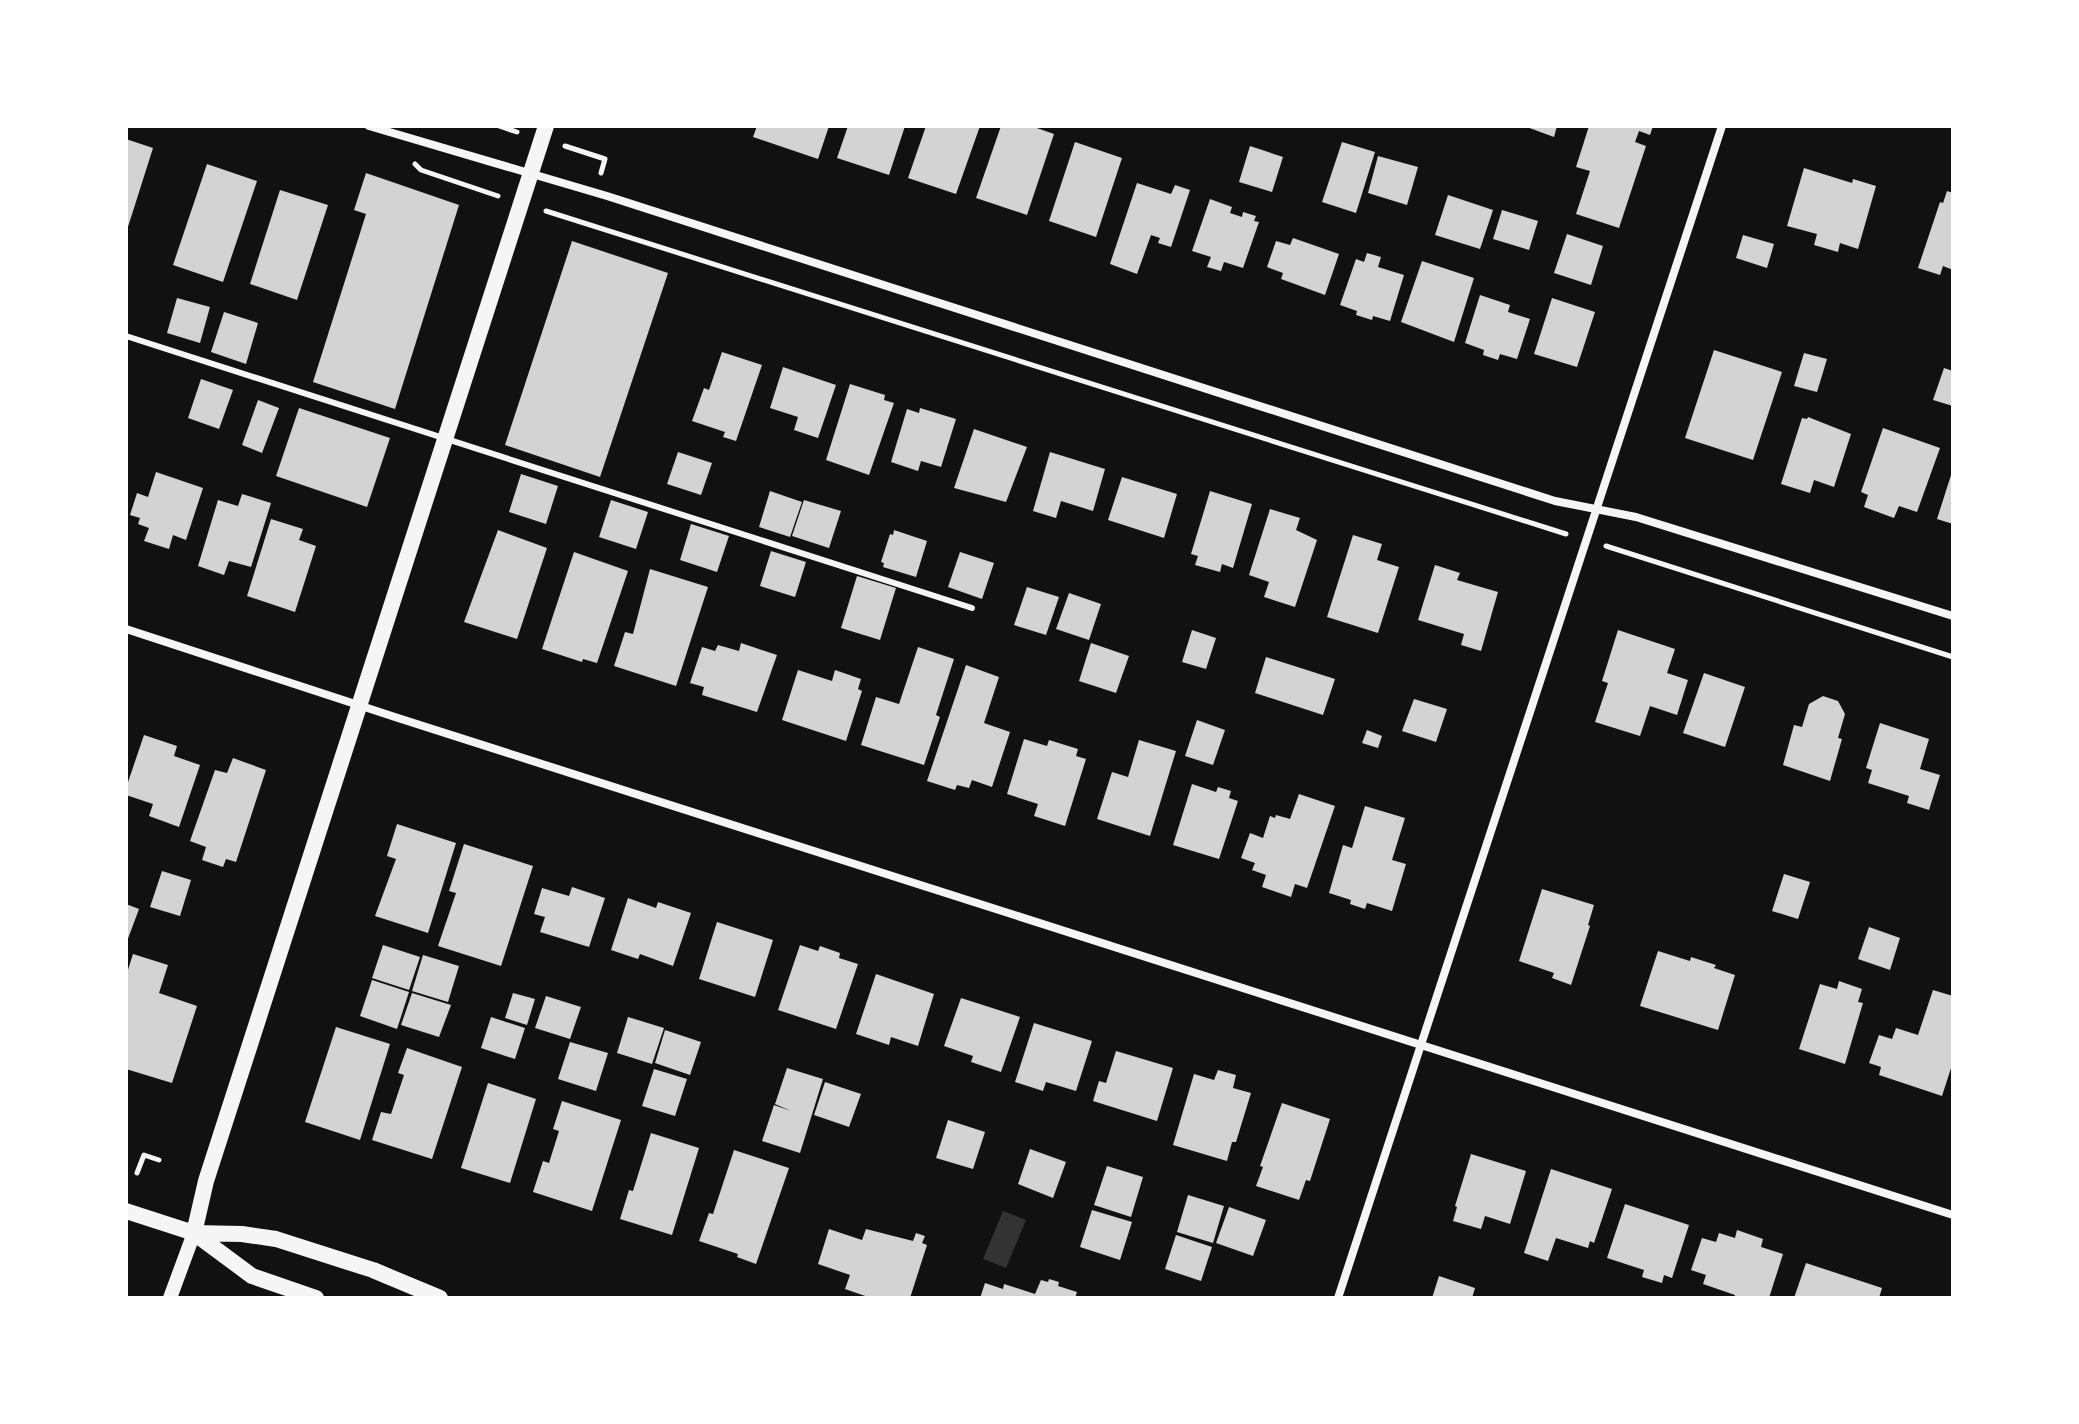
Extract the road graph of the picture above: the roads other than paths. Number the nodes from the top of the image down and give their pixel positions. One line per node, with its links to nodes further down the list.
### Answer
1 (369, 126): 4 (street)
2 (546, 126): 4 (main road)
3 (1722, 126): 7 (street)
4 (530, 174): 6 (main road); 7 (street)
5 (126, 336): 6 (lane)
6 (446, 439): 8 (lane); 11 (main road)
7 (1595, 509): 9 (street); 12 (street)
8 (972, 608)
9 (1953, 616)
10 (126, 629): 11 (street)
11 (358, 705): 12 (street); 15 (main road)
12 (1420, 1045): 14 (street); 19 (street)
13 (126, 1211): 15 (main road)
14 (1953, 1215)
15 (194, 1233): 16 (street); 17 (main road); 18 (main road)
16 (170, 1298)
17 (316, 1298)
18 (440, 1298)
19 (1338, 1298)

